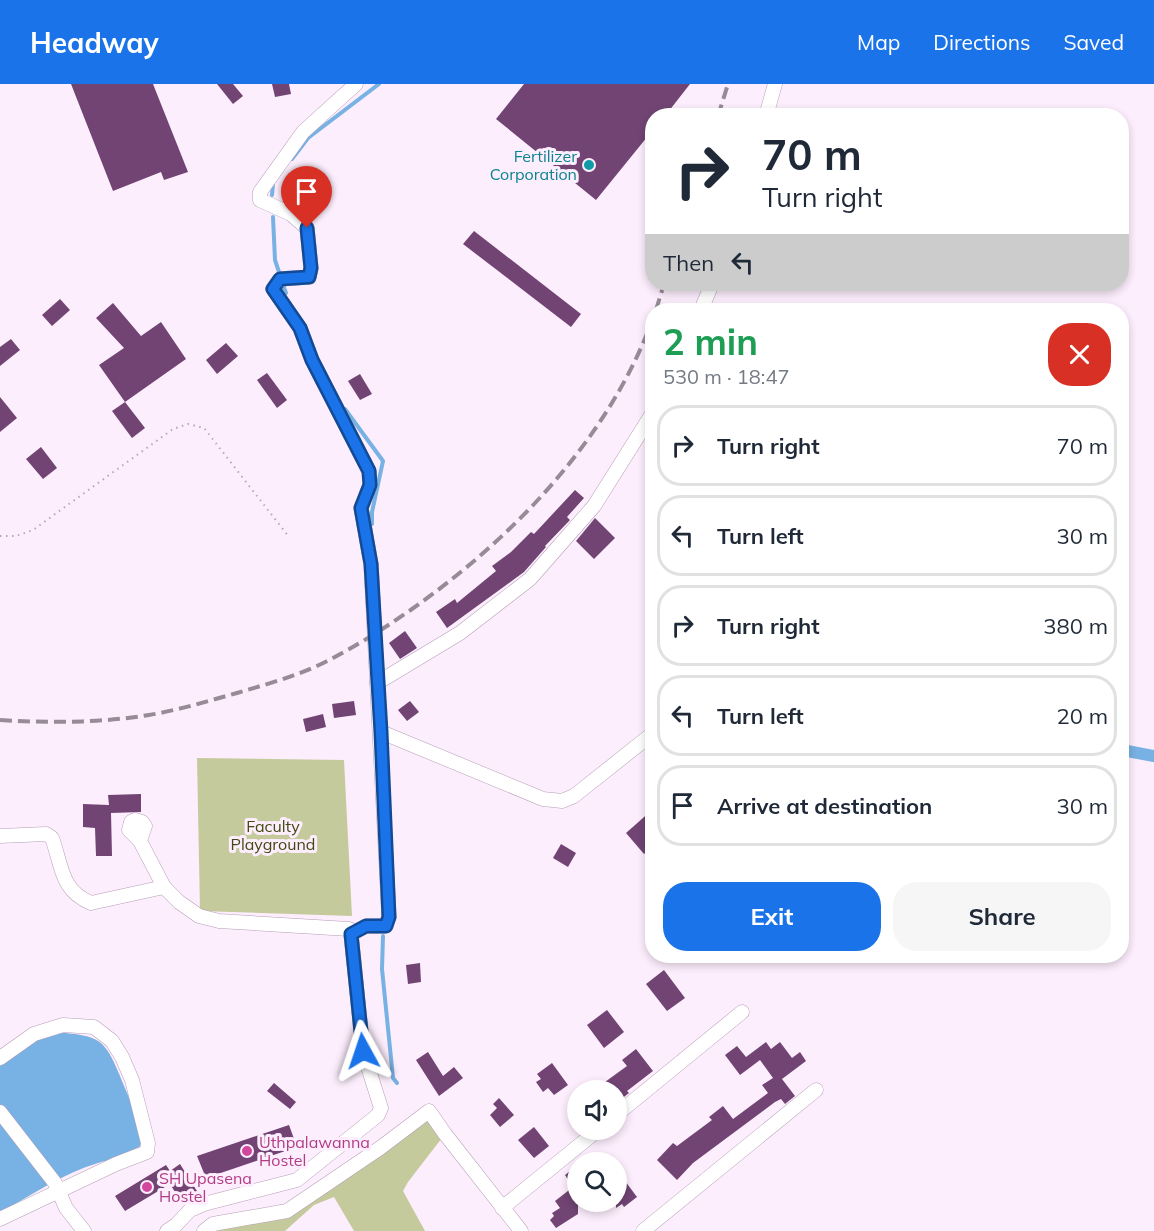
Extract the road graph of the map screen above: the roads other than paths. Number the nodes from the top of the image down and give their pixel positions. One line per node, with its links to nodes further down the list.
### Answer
1 (356, 84): 5 (street)
2 (775, 84): 3 (street)
3 (768, 108)
4 (645, 425): 5 (street)
5 (377, 683): 6 (street)
6 (381, 732): 7 (street); 11 (street)
7 (645, 740)
8 (0, 836): 10 (street)
9 (140, 841): 10 (street)
10 (164, 887): 11 (street)
11 (351, 934): 22 (street)
12 (742, 1012): 15 (street)
13 (0, 1058): 18 (street)
14 (816, 1090): 25 (street)
15 (627, 1106)
16 (0, 1112): 18 (street)
17 (586, 1140): 19 (street)
18 (59, 1192): 20 (street); 21 (street)
19 (502, 1208): 23 (street); 24 (street)
20 (0, 1219)
21 (84, 1231)
22 (166, 1231)
23 (204, 1231)
24 (521, 1231)
25 (643, 1231)

